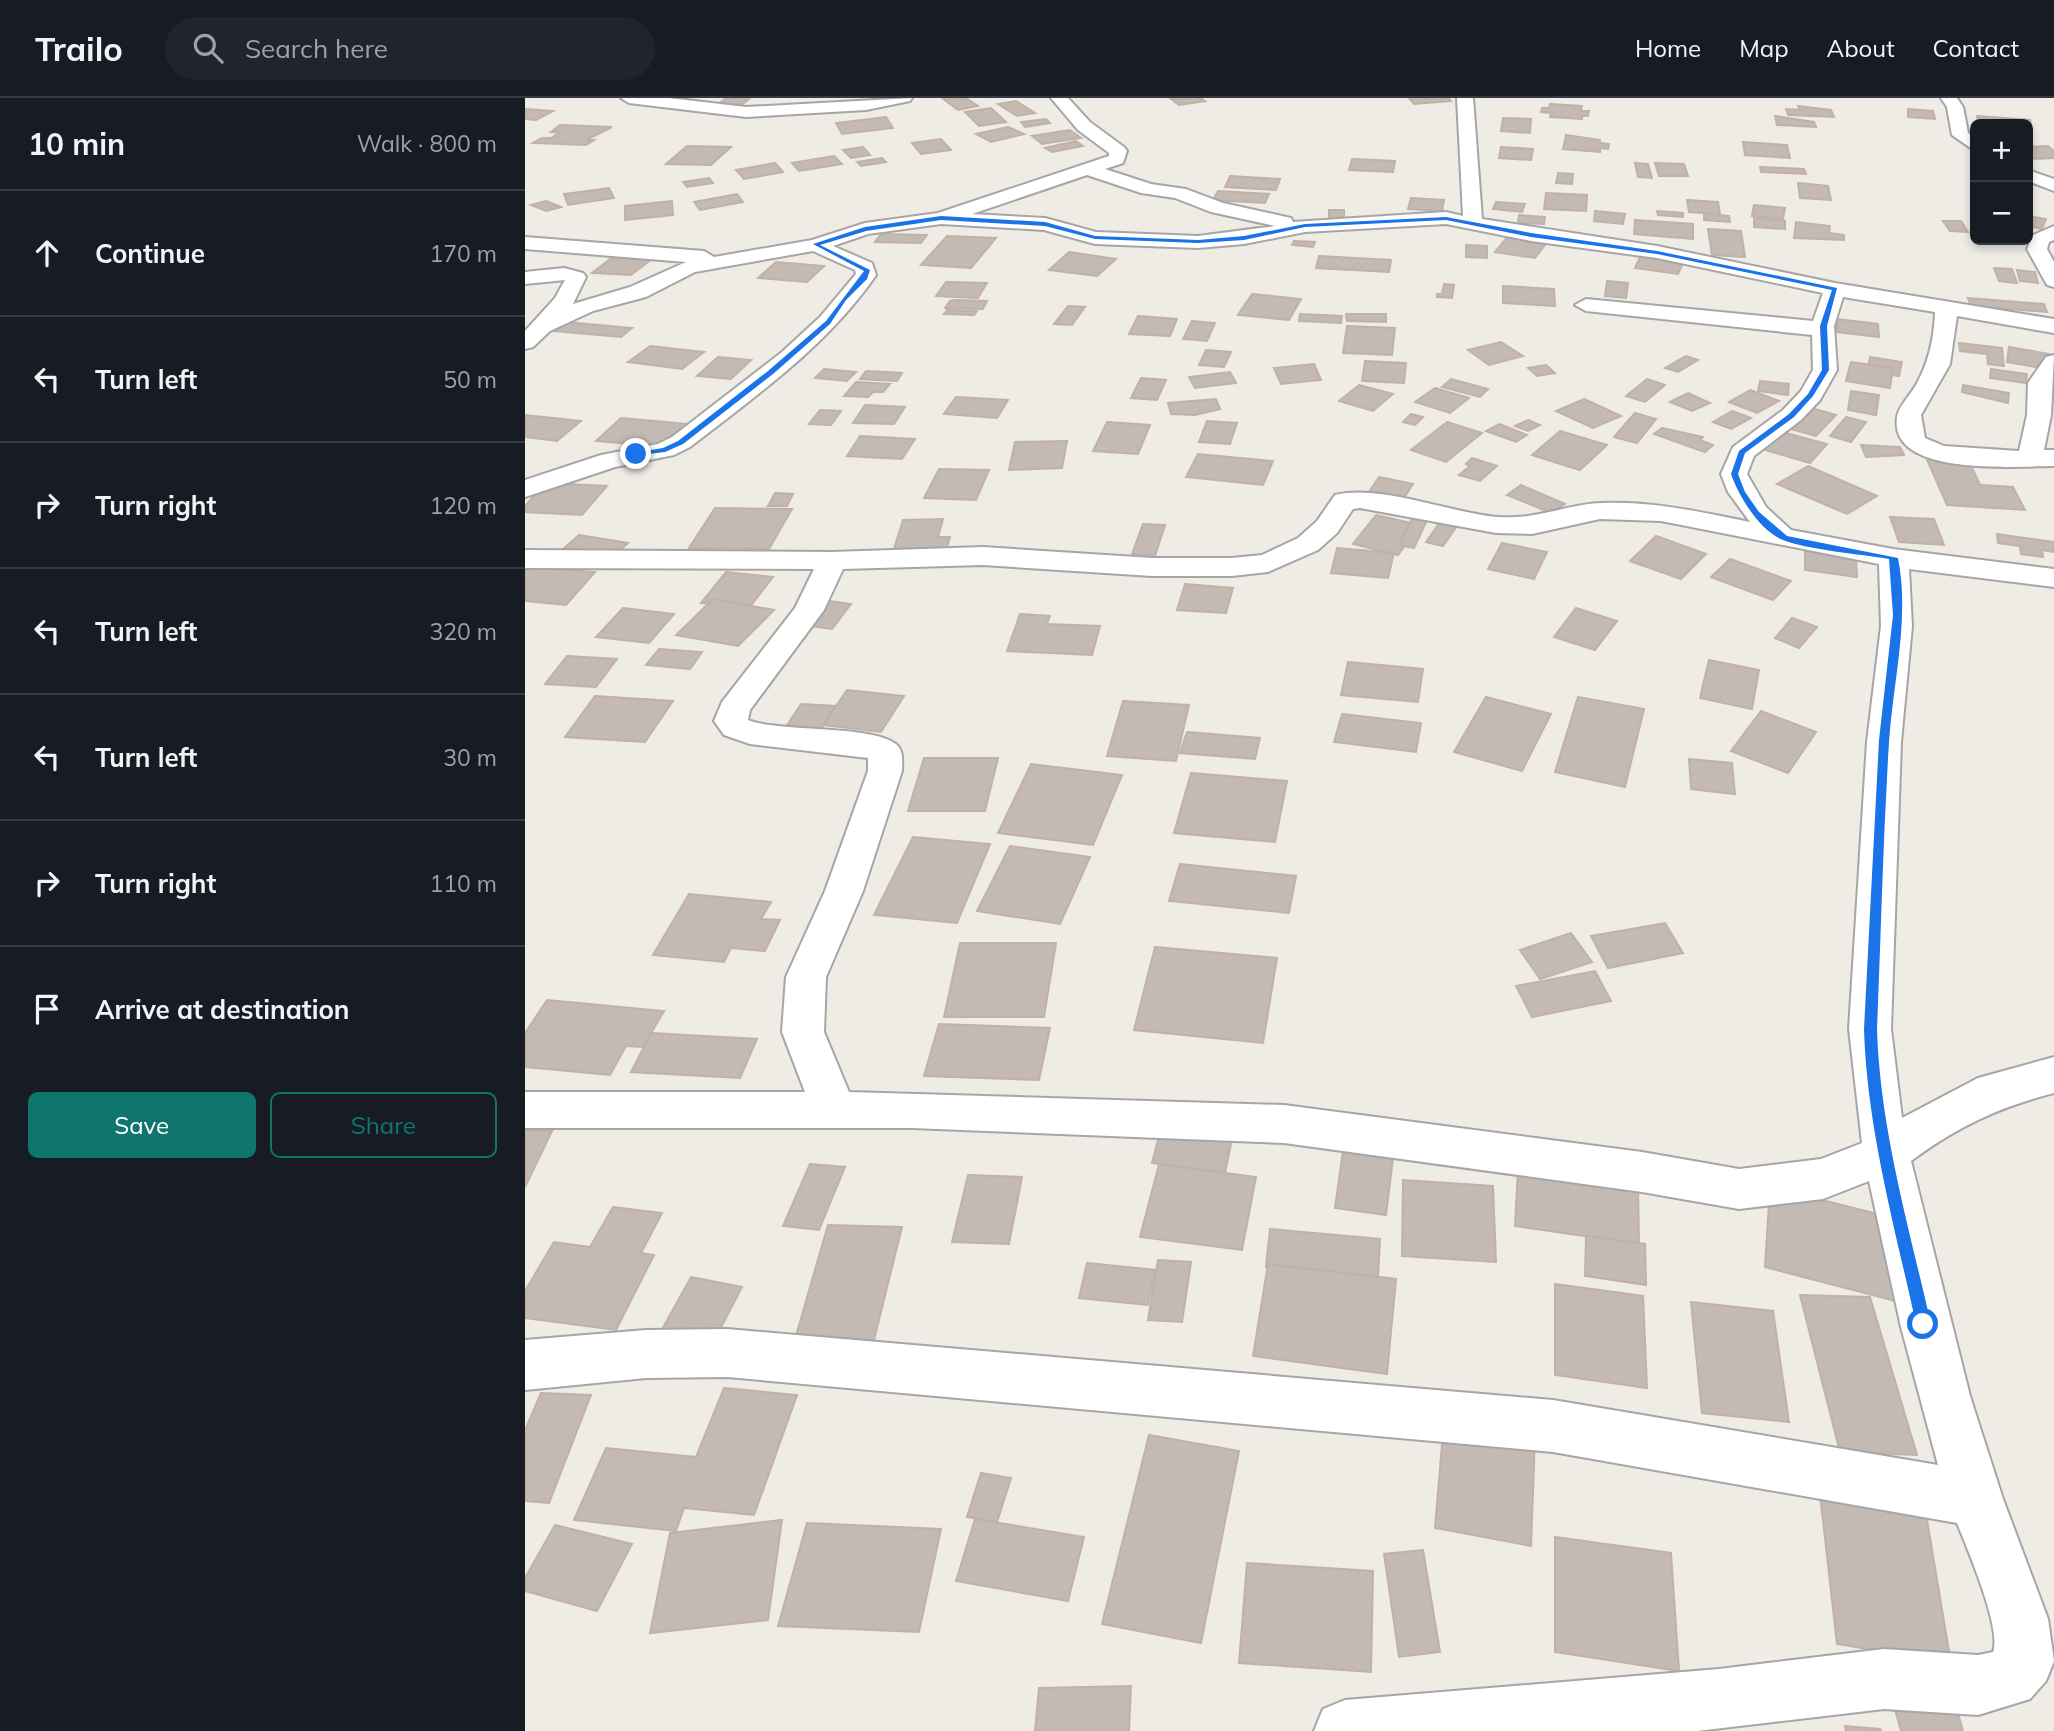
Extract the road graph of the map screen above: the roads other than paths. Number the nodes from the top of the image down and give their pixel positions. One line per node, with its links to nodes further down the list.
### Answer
1 (629, 98): 2 (street)
2 (904, 98)
3 (1465, 98): 11 (street)
4 (1949, 98): 6 (street)
5 (1065, 100): 7 (street)
6 (1970, 142)
7 (1084, 168): 10 (street); 12 (street)
8 (2033, 177): 9 (street)
9 (2054, 186)
10 (941, 218): 12 (street); 15 (street)
11 (1473, 223): 12 (street); 19 (street)
12 (1305, 226)
13 (2054, 232): 18 (street)
14 (525, 243): 16 (street)
15 (815, 245): 16 (street); 30 (street)
16 (733, 258): 22 (street)
17 (525, 278): 22 (street)
18 (2054, 281)
19 (1835, 289): 21 (street); 24 (street)
20 (1586, 305): 24 (street)
21 (1946, 306): 23 (street); 29 (street)
22 (547, 325): 25 (street)
23 (2054, 326)
24 (1823, 328): 31 (street)
25 (525, 342)
26 (2054, 343): 27 (street)
27 (2054, 356)
28 (2054, 362): 29 (street)
29 (2042, 458)
30 (525, 489)
31 (1784, 538): 32 (street); 34 (street)
32 (1893, 558): 35 (street); 39 (street)
33 (525, 559): 34 (street)
34 (832, 561): 37 (street)
35 (2054, 578)
36 (2054, 1075): 39 (street)
37 (834, 1109): 38 (street); 39 (street)
38 (525, 1110)
39 (1886, 1154): 41 (street)
40 (525, 1365): 41 (street)
41 (1976, 1499): 42 (street)
42 (1345, 1731)

